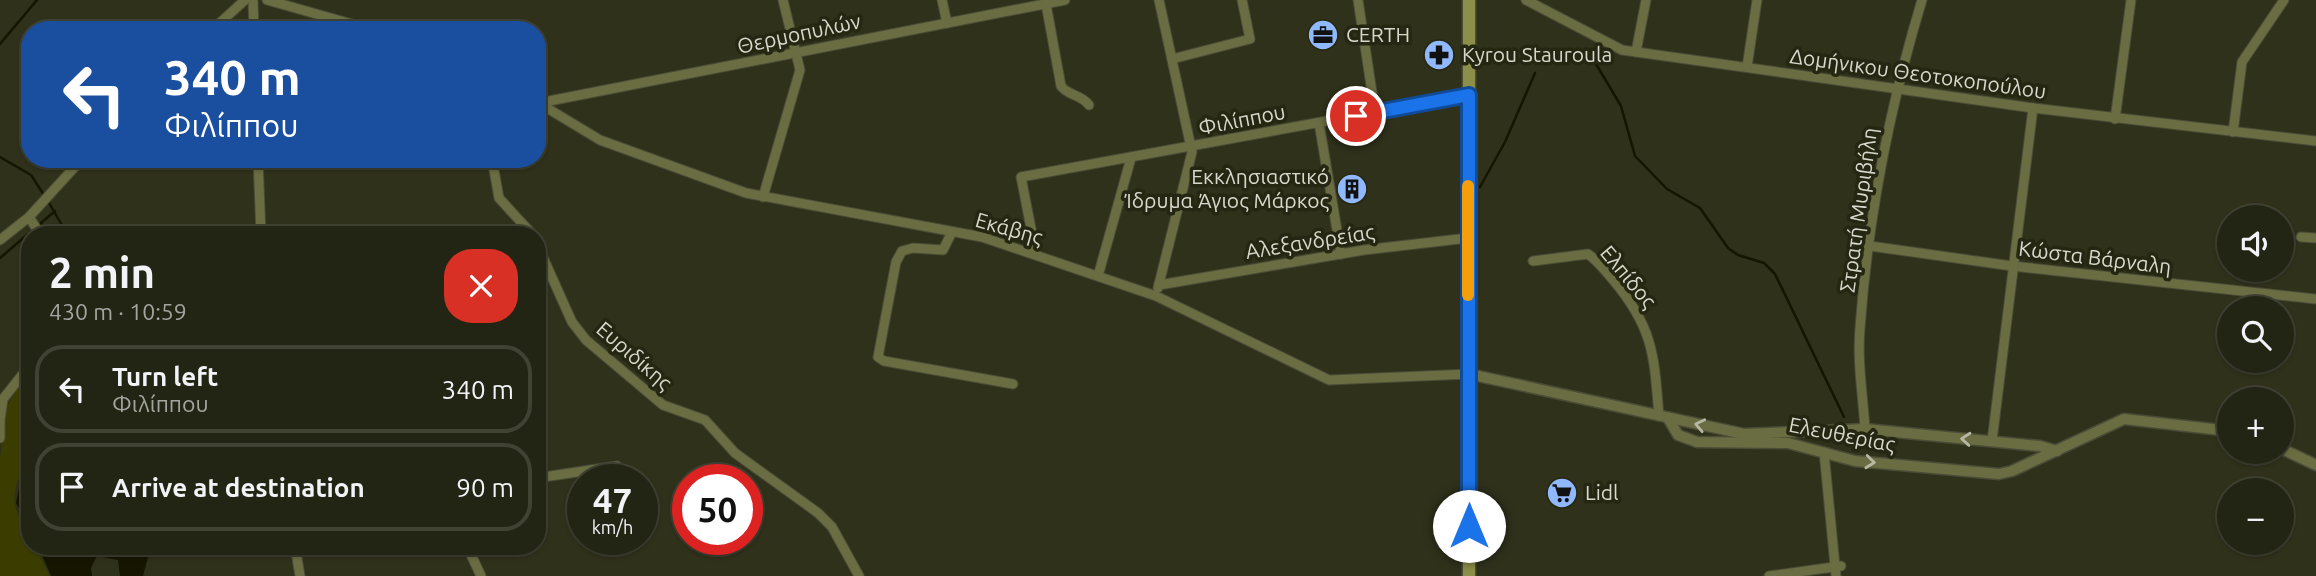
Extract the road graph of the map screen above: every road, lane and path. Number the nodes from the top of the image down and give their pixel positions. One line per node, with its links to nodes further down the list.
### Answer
1 (245, 0): 18 (street)
2 (253, 0): 19 (street)
3 (267, 0): 20 (street)
4 (783, 0): 22 (street)
5 (942, 0): 21 (street)
6 (1065, 0): 17 (street, Θερμοπυλών)
7 (1159, 0): 24 (street)
8 (1242, 0): 24 (street)
9 (1358, 0): 32 (street)
10 (1469, 0): 27 (main road)
11 (1526, 0): 23 (street, Δομήνικου Θεοτοκοπούλου)
12 (1646, 0): 23 (street)
13 (1757, 0): 25 (street)
14 (1922, 0): 26 (street, Στρατή Μυριβήλη)
15 (2131, 0): 33 (street)
16 (2284, 0): 35 (street)
17 (1044, 3): 21 (street, Θερμοπυλών); 29 (street)
18 (222, 21)
19 (254, 21)
20 (341, 21)
21 (947, 23): 22 (street, Θερμοπυλών)
22 (797, 52): 28 (street, Θερμοπυλών); 42 (street)
23 (1636, 52): 25 (street, Δομήνικου Θεοτοκοπούλου)
24 (1172, 59): 37 (street)
25 (1746, 68): 26 (street, Δομήνικου Θεοτοκοπούλου)
26 (1896, 89): 31 (street, Δομήνικου Θεοτοκοπούλου); 52 (street, Στρατή Μυριβήλη)
27 (1469, 95): 32 (street, Φιλίππου); 49 (main road)
28 (546, 102)
29 (1089, 105)
30 (546, 108): 42 (street, Εκάβης)
31 (2033, 108): 33 (street, Δομήνικου Θεοτοκοπούλου); 57 (street)
32 (1375, 112): 34 (street, Φιλίππου)
33 (2115, 119): 35 (street, Δομήνικου Θεοτοκοπούλου)
34 (1319, 123): 37 (street, Φιλίππου); 54 (street)
35 (2233, 132): 36 (street, Δομήνικου Θεοτοκοπούλου)
36 (2316, 141)
37 (1191, 148): 38 (street, Φιλίππου); 59 (street)
38 (1132, 158): 53 (street, Φιλίππου); 58 (street)
39 (74, 168): 43 (street)
40 (258, 168): 45 (street)
41 (494, 168): 46 (street)
42 (763, 197): 47 (street, Εκάβης)
43 (29, 217): 44 (street); 51 (street)
44 (35, 226)
45 (261, 226)
46 (525, 226)
47 (952, 232): 53 (street, Εκάβης); 64 (street)
48 (2301, 237): 50 (street)
49 (1468, 238): 54 (street, Αλεξανδρείας); 62 (main road)
50 (2316, 238)
51 (0, 240)
52 (1870, 246): 57 (street, Κώστα Βάρναλη); 67 (street, Στρατή Μυριβήλη)
53 (1036, 254): 58 (street, Εκάβης)
54 (1341, 254): 59 (street, Αλεξανδρείας)
55 (1534, 261): 65 (street, Ελπίδος)
56 (546, 264): 82 (street, Ευριδίκης)
57 (2012, 266): 61 (street, Κώστα Βάρναλη); 70 (street)
58 (1098, 276): 60 (street, Εκάβης)
59 (1159, 285): 60 (street)
60 (1156, 296): 62 (street, Εκάβης)
61 (2316, 299)
62 (1469, 374): 65 (street, Ελευθερίας); 83 (main road)
63 (21, 376): 66 (street)
64 (1013, 384)
65 (1664, 417): 67 (street, Ελευθερίας, one-way to 65); 72 (street, Ελευθερίας)
66 (0, 420): 69 (street)
67 (1865, 429): 70 (street, Ελευθερίας, one-way to 67)
68 (2217, 430): 71 (street, Ελευθερίας)
69 (0, 438)
70 (1992, 441): 71 (street, Ελευθερίας)
71 (2057, 451): 72 (street, Ελευθερίας, one-way to 71)
72 (1824, 452): 79 (street)
73 (2294, 454): 74 (street)
74 (2316, 462)
75 (567, 474): 76 (street)
76 (546, 477)
77 (296, 555): 80 (street)
78 (471, 555): 81 (street)
79 (1837, 569): 84 (street)
80 (300, 576)
81 (481, 576)
82 (859, 576)
83 (1469, 576)
84 (1769, 576)

